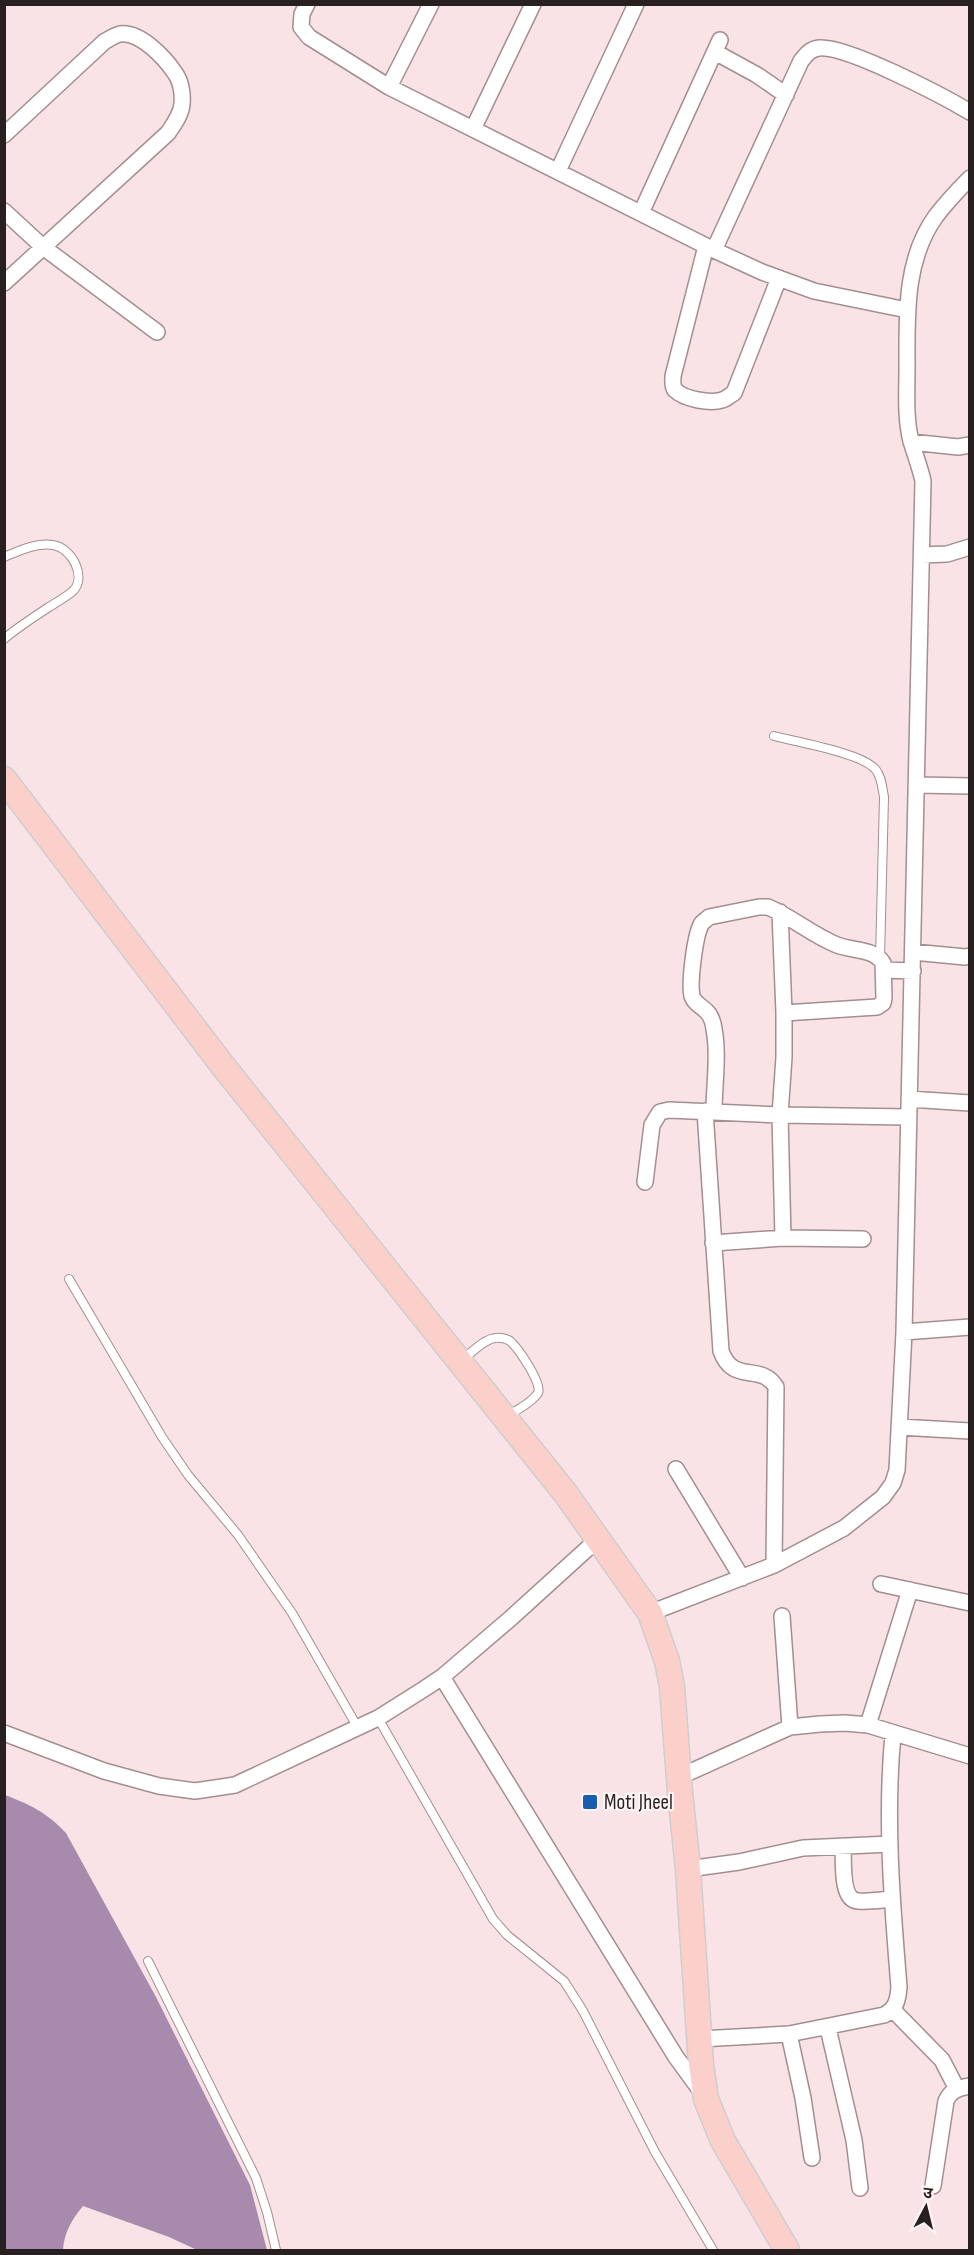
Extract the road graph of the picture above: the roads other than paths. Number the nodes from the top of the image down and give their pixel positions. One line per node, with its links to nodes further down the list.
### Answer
1 (307, 4): 5 (street)
2 (431, 4): 5 (street)
3 (533, 4): 8 (street)
4 (636, 4): 10 (street)
5 (389, 87): 8 (street)
6 (786, 95): 7 (street); 13 (street); 15 (street)
7 (969, 112)
8 (473, 129): 10 (street)
9 (4, 135): 14 (street)
10 (558, 171): 13 (street)
11 (969, 178): 18 (street)
12 (4, 211): 14 (street)
13 (641, 213): 15 (street)
14 (44, 247): 17 (street); 19 (street)
15 (710, 248): 16 (street); 16 (street)
16 (779, 278): 18 (street)
17 (4, 283)
18 (907, 309): 20 (street)
19 (157, 332)
20 (911, 442): 21 (street); 23 (street)
21 (969, 446)
22 (969, 547): 23 (street)
23 (922, 555): 28 (street)
24 (4, 557): 25 (lane)
25 (4, 639)
26 (774, 736): 33 (lane)
27 (4, 779): 48 (highway)
28 (917, 785): 29 (street); 31 (street)
29 (969, 786)
30 (780, 912): 33 (street); 35 (street); 38 (street)
31 (913, 952): 32 (street); 34 (street)
32 (969, 956)
33 (882, 964): 34 (street); 35 (street)
34 (913, 970): 36 (street)
35 (784, 1013): 39 (street)
36 (909, 1099): 37 (street); 40 (street)
37 (969, 1103)
38 (710, 1111): 39 (street); 41 (street); 44 (street)
39 (780, 1115): 40 (street); 42 (street)
40 (908, 1117): 47 (street)
41 (645, 1182)
42 (783, 1238): 43 (street); 44 (street)
43 (863, 1239)
44 (713, 1243): 54 (street)
45 (69, 1279): 65 (lane)
46 (969, 1327): 47 (street)
47 (904, 1332): 50 (street)
48 (460, 1362): 49 (highway); 49 (lane)
49 (505, 1418): 53 (highway)
50 (899, 1427): 51 (street); 54 (street)
51 (969, 1431)
52 (676, 1468): 55 (street)
53 (598, 1539): 59 (highway); 61 (street)
54 (774, 1564): 55 (street)
55 (742, 1578): 59 (street)
56 (881, 1584): 57 (street)
57 (910, 1590): 58 (street); 63 (street)
58 (969, 1603)
59 (650, 1613): 69 (highway)
60 (782, 1616): 64 (street)
61 (442, 1677): 62 (street); 80 (street)
62 (378, 1718): 65 (street); 85 (lane)
63 (868, 1725): 64 (street); 67 (street)
64 (790, 1727): 69 (street)
65 (358, 1728): 66 (street)
66 (4, 1733)
67 (893, 1734): 68 (street); 70 (street)
68 (969, 1754)
69 (679, 1777): 72 (highway)
70 (890, 1844): 71 (street); 73 (street)
71 (843, 1846): 72 (street); 73 (street)
72 (688, 1869): 78 (highway)
73 (892, 1899): 75 (street)
74 (148, 1961): 84 (lane)
75 (893, 2010): 76 (street); 79 (street)
76 (828, 2028): 77 (street); 83 (street)
77 (789, 2034): 78 (street); 81 (street)
78 (700, 2040): 80 (highway)
79 (963, 2088): 82 (street)
80 (706, 2099): 86 (highway)
81 (812, 2158)
82 (933, 2186)
83 (860, 2188)
84 (276, 2250)
85 (713, 2250)
86 (786, 2250)

